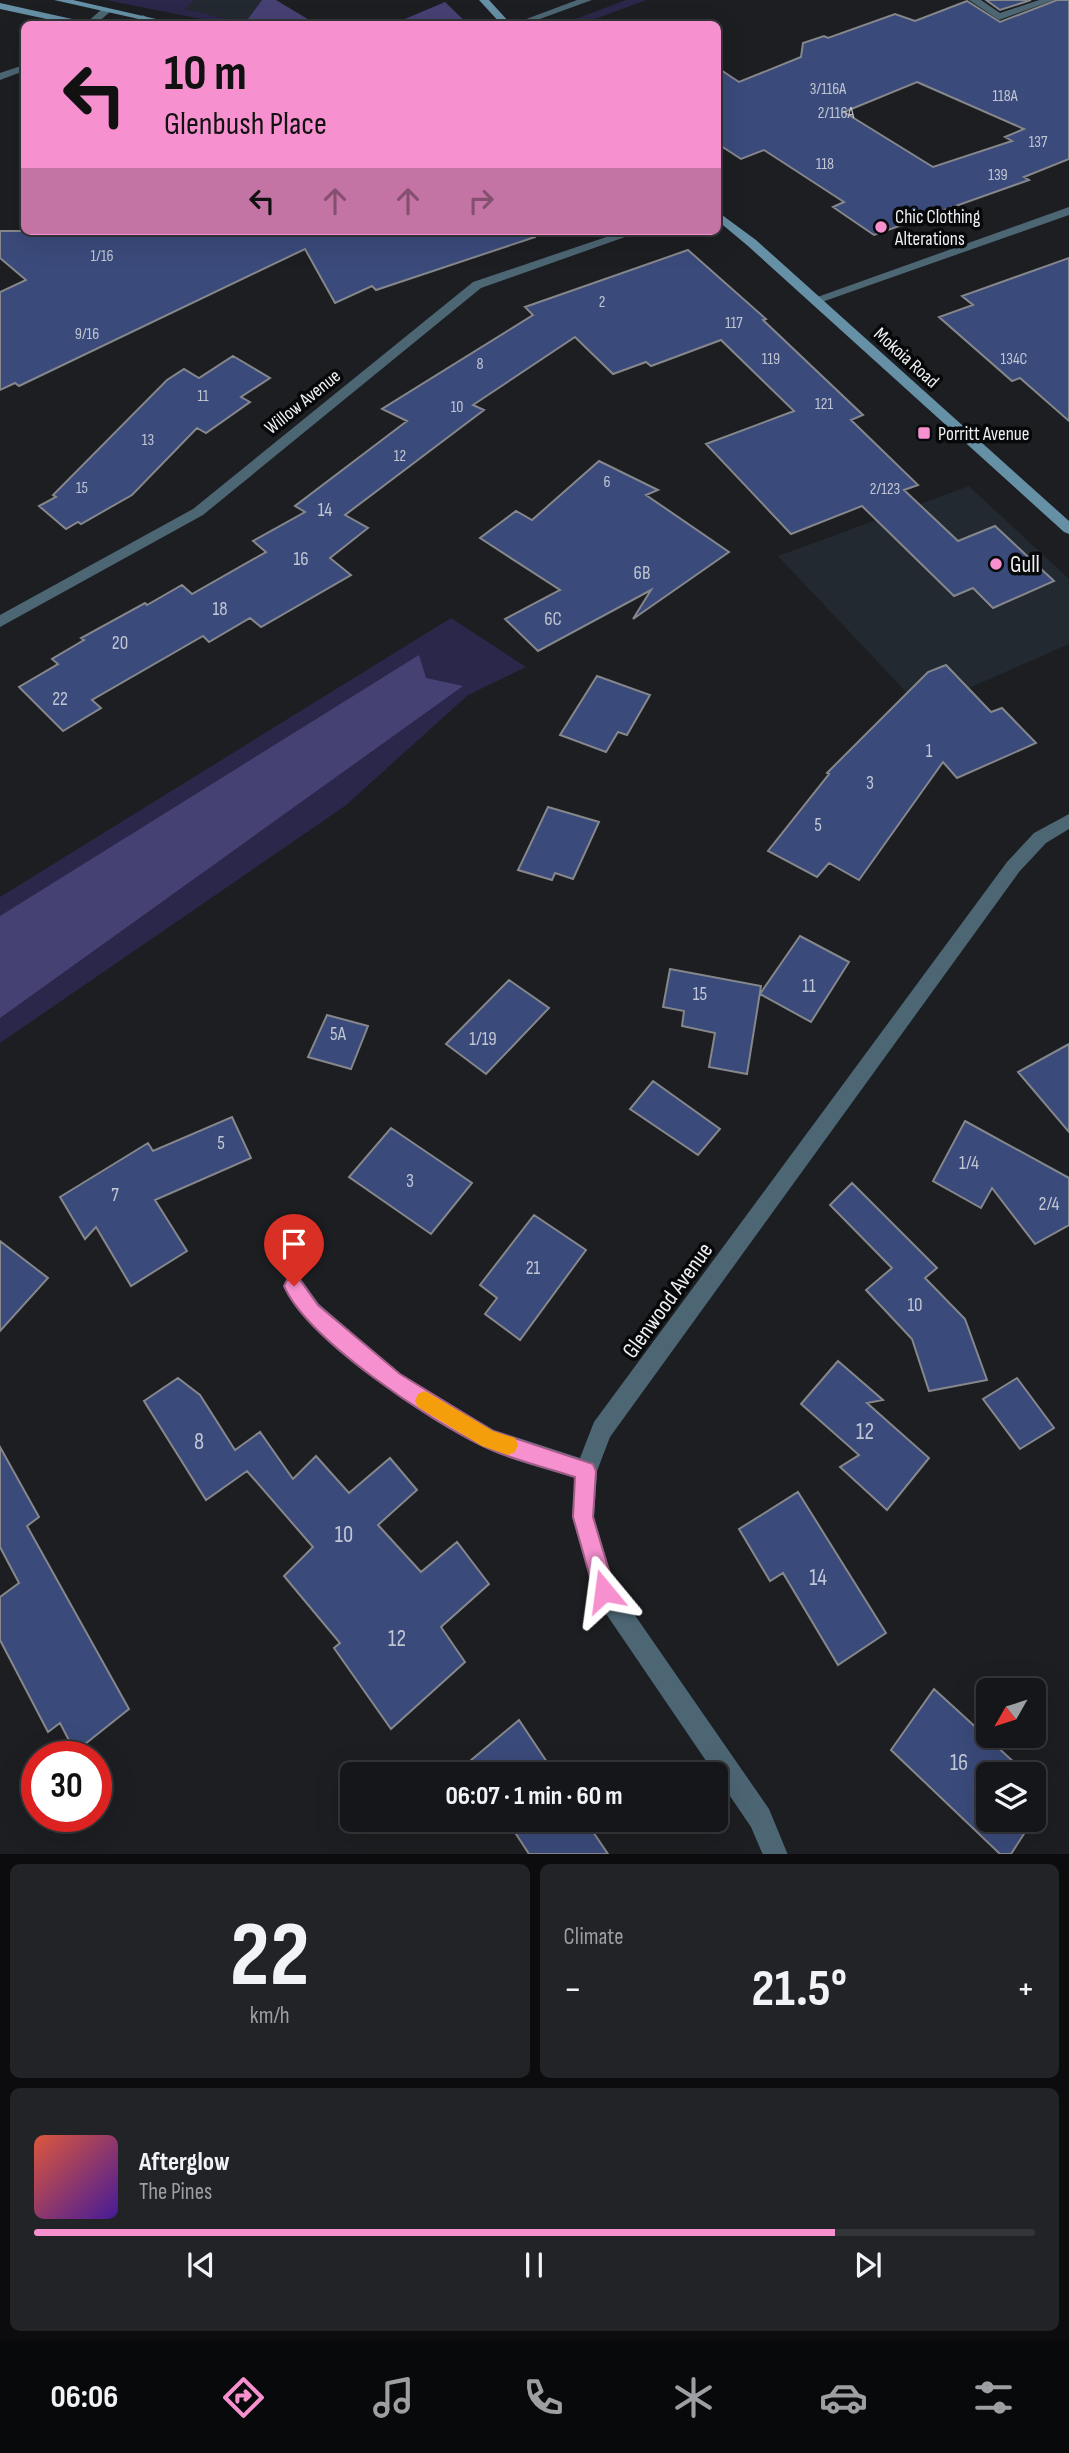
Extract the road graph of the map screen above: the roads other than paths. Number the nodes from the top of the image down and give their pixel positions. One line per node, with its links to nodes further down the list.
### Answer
1 (59, 0): 7 (main road)
2 (484, 0): 11 (main road)
3 (587, 0): 12 (street)
4 (974, 0): 5 (street)
5 (1049, 0)
6 (0, 6): 8 (main road)
7 (106, 11): 9 (street); 10 (main road)
8 (68, 21)
9 (94, 21)
10 (139, 21)
11 (503, 21)
12 (527, 21)
13 (21, 69): 14 (street)
14 (0, 77)
15 (1069, 211): 18 (street)
16 (721, 219): 18 (main road, Mokoia Road)
17 (624, 235): 20 (street, Willow Avenue)
18 (815, 300): 19 (main road, Mokoia Road)
19 (1069, 529)
20 (0, 621)
21 (1069, 821): 23 (street, Glenwood Avenue)
22 (294, 1286): 23 (street)
23 (586, 1471): 24 (street, Glenwood Avenue)
24 (776, 1854)

